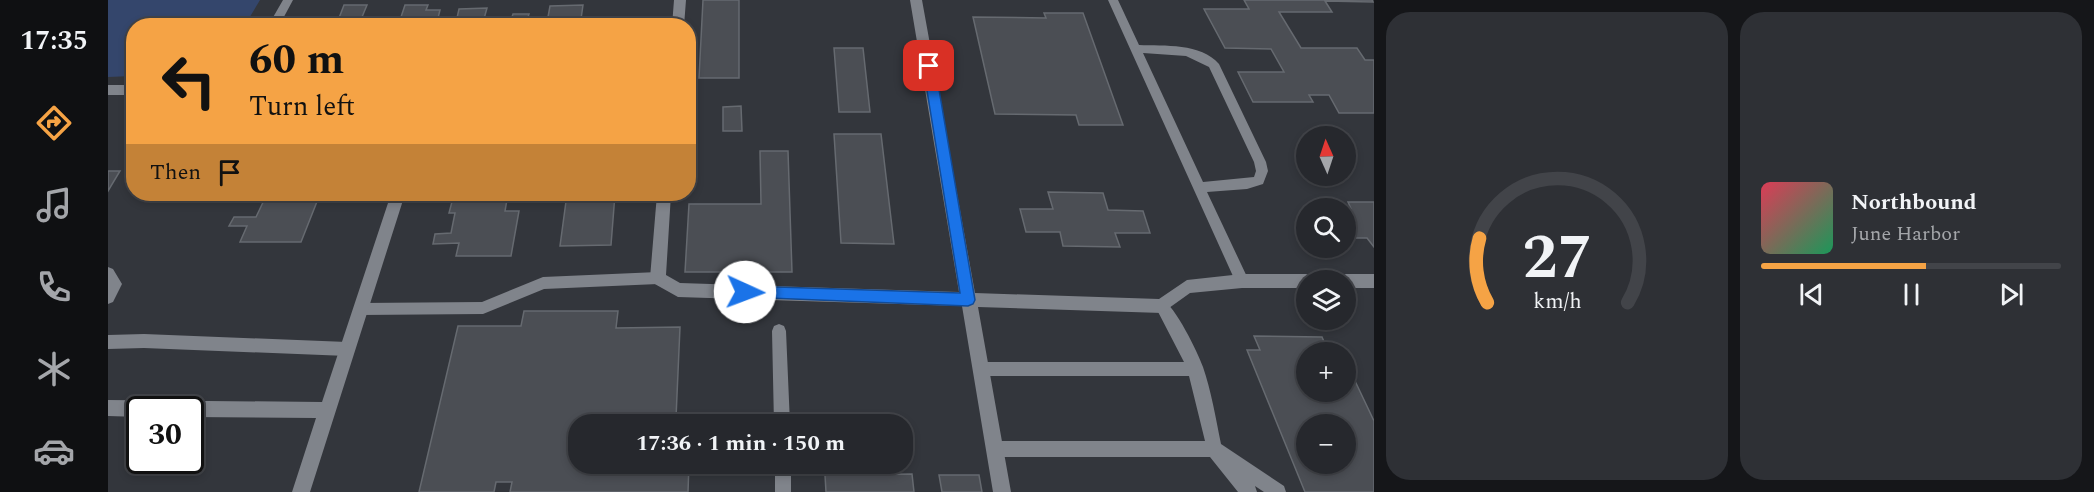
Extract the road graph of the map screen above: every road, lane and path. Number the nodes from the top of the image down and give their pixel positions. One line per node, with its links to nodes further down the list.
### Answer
1 (288, 0): 5 (lane)
2 (680, 0): 6 (street)
3 (916, 0): 20 (street)
4 (1113, 0): 7 (lane)
5 (278, 18)
6 (679, 18)
7 (1136, 50): 10 (lane); 10 (lane)
8 (108, 90): 9 (street)
9 (126, 90)
10 (1199, 187): 15 (lane)
11 (396, 201): 22 (street)
12 (664, 201): 14 (street)
13 (108, 273): 19 (lane)
14 (658, 278): 20 (street); 22 (lane)
15 (1242, 281): 16 (street); 21 (street)
16 (1296, 281)
17 (1356, 281): 18 (street)
18 (1374, 281)
19 (108, 298)
20 (968, 300): 21 (street); 26 (street)
21 (1162, 306): 27 (lane)
22 (361, 309): 25 (street)
23 (779, 331): 30 (lane)
24 (108, 342): 25 (lane)
25 (347, 349): 29 (street)
26 (980, 369): 27 (lane); 31 (street)
27 (1196, 369): 32 (lane)
28 (108, 408): 29 (street)
29 (327, 410): 34 (street)
30 (782, 414)
31 (995, 449): 32 (lane); 36 (street)
32 (1214, 449): 37 (lane); 38 (lane)
33 (783, 474): 35 (lane)
34 (301, 492)
35 (783, 492)
36 (1002, 492)
37 (1249, 492)
38 (1278, 492)

